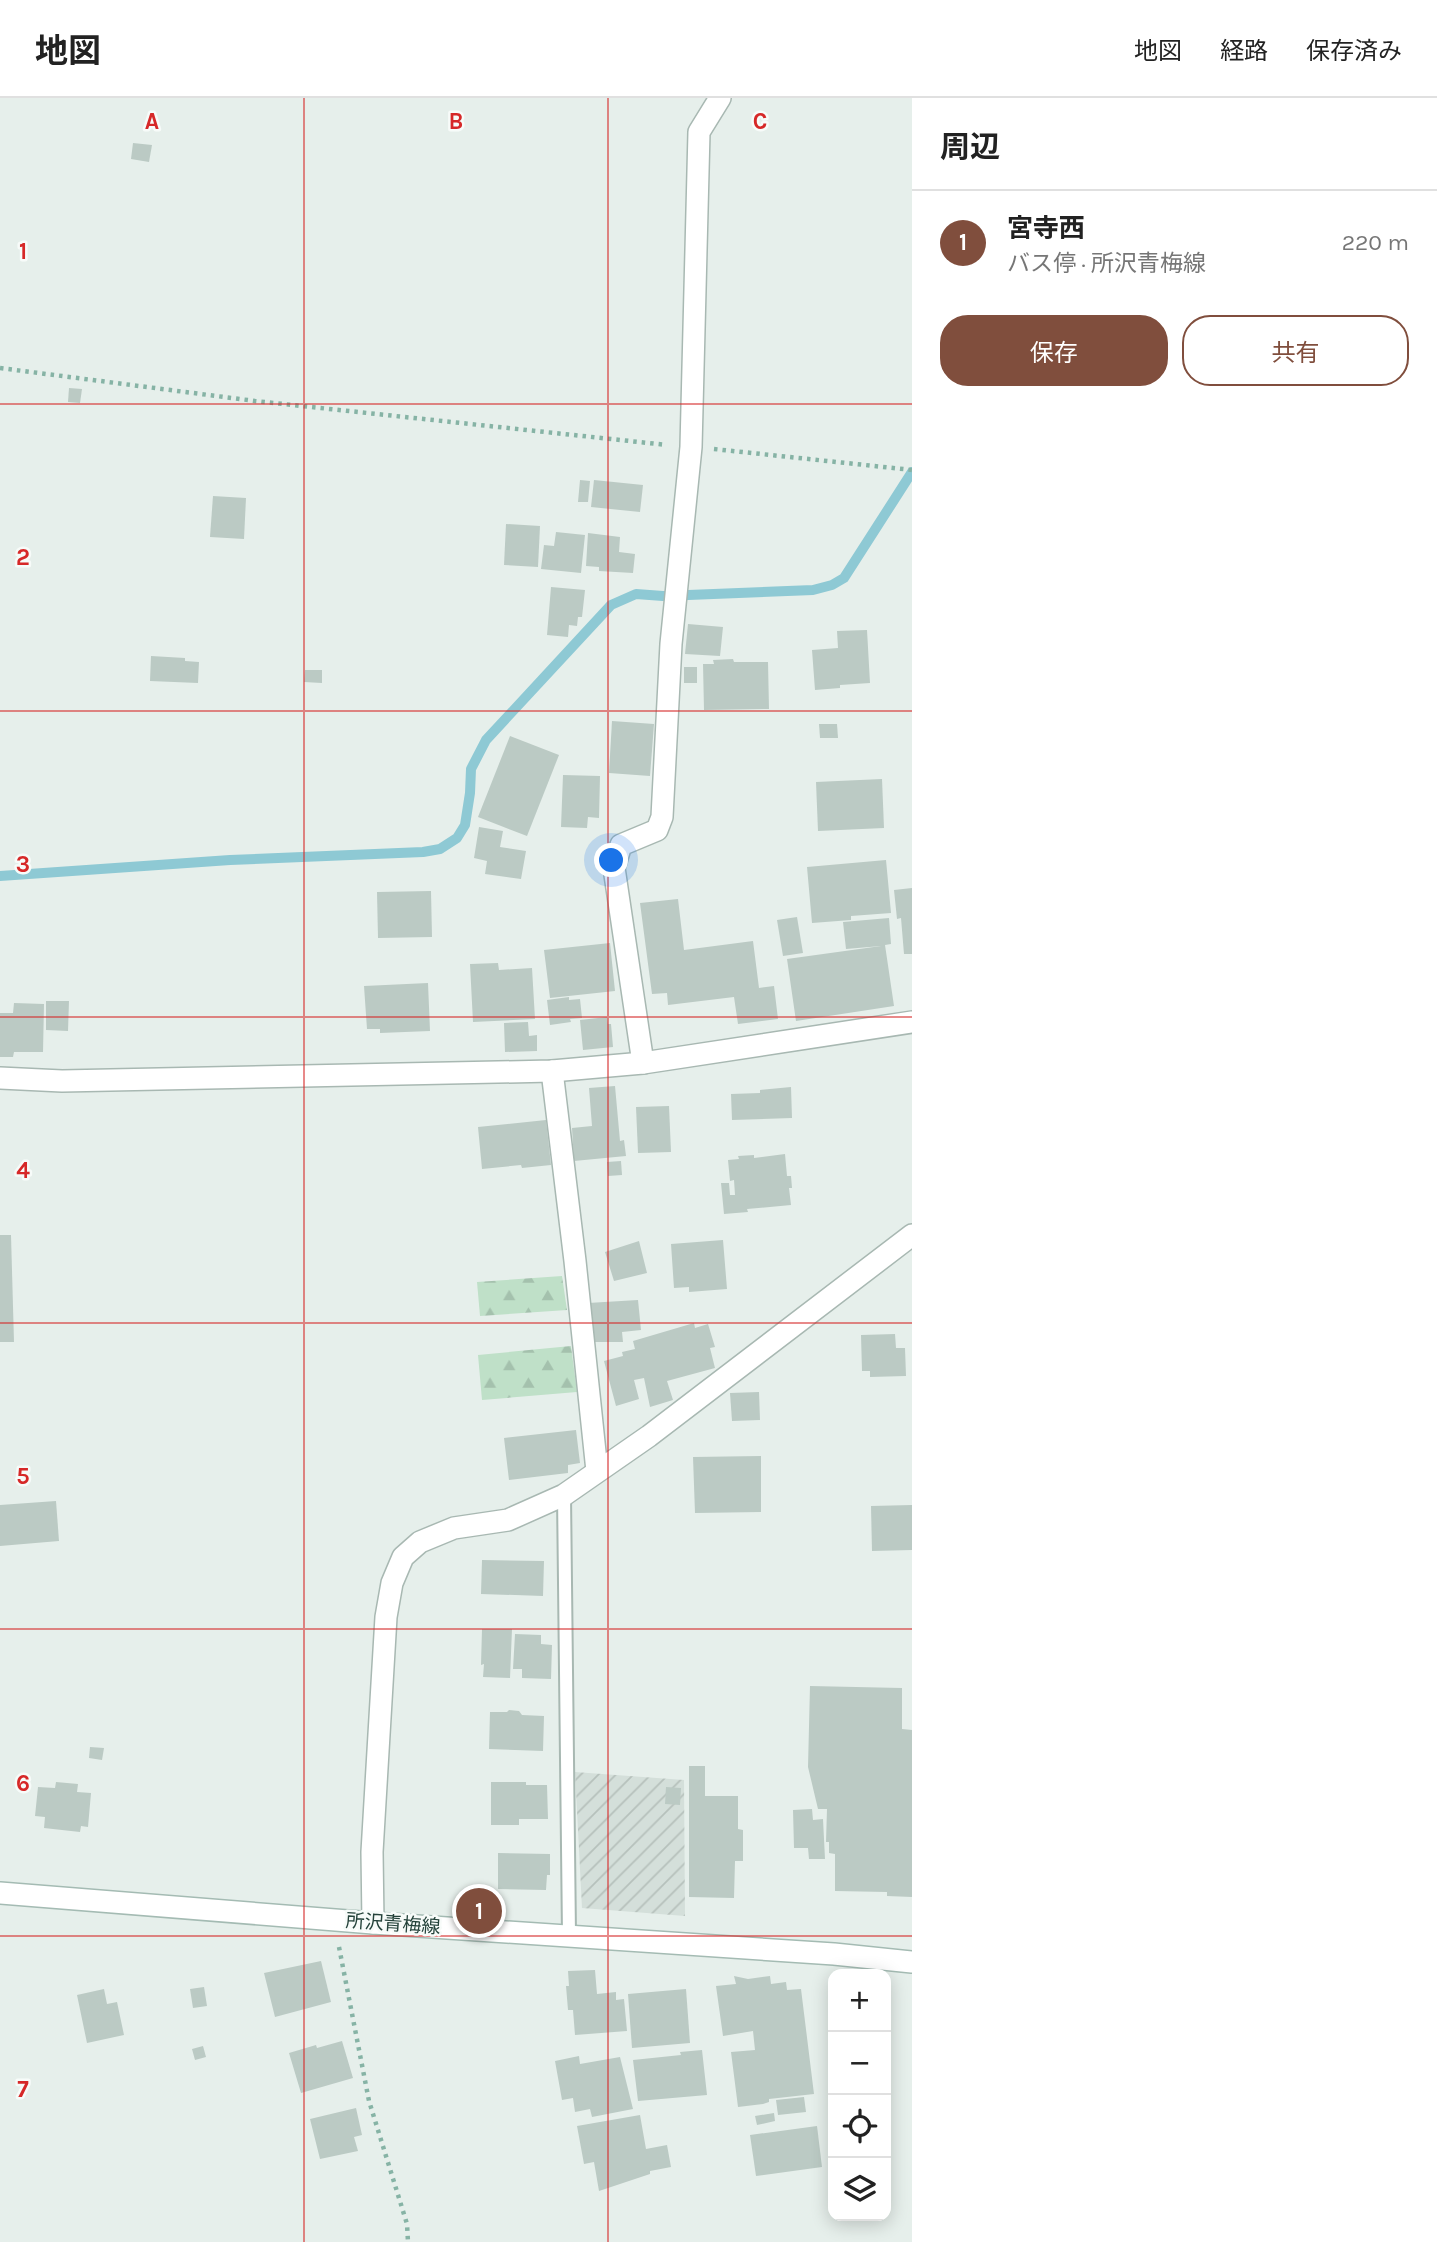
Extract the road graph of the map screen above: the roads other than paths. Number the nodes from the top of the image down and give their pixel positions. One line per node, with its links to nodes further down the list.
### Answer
1 (719, 98): 3 (street)
2 (912, 1022): 3 (street)
3 (643, 1063): 4 (street)
4 (552, 1071): 5 (street); 7 (street)
5 (0, 1078)
6 (912, 1235): 7 (street)
7 (597, 1471): 8 (street)
8 (564, 1495): 10 (street); 11 (lane)
9 (0, 1893): 10 (street, 所沢青梅線)
10 (373, 1923): 11 (street, 所沢青梅線)
11 (569, 1935): 12 (street, 所沢青梅線)
12 (912, 1962)

